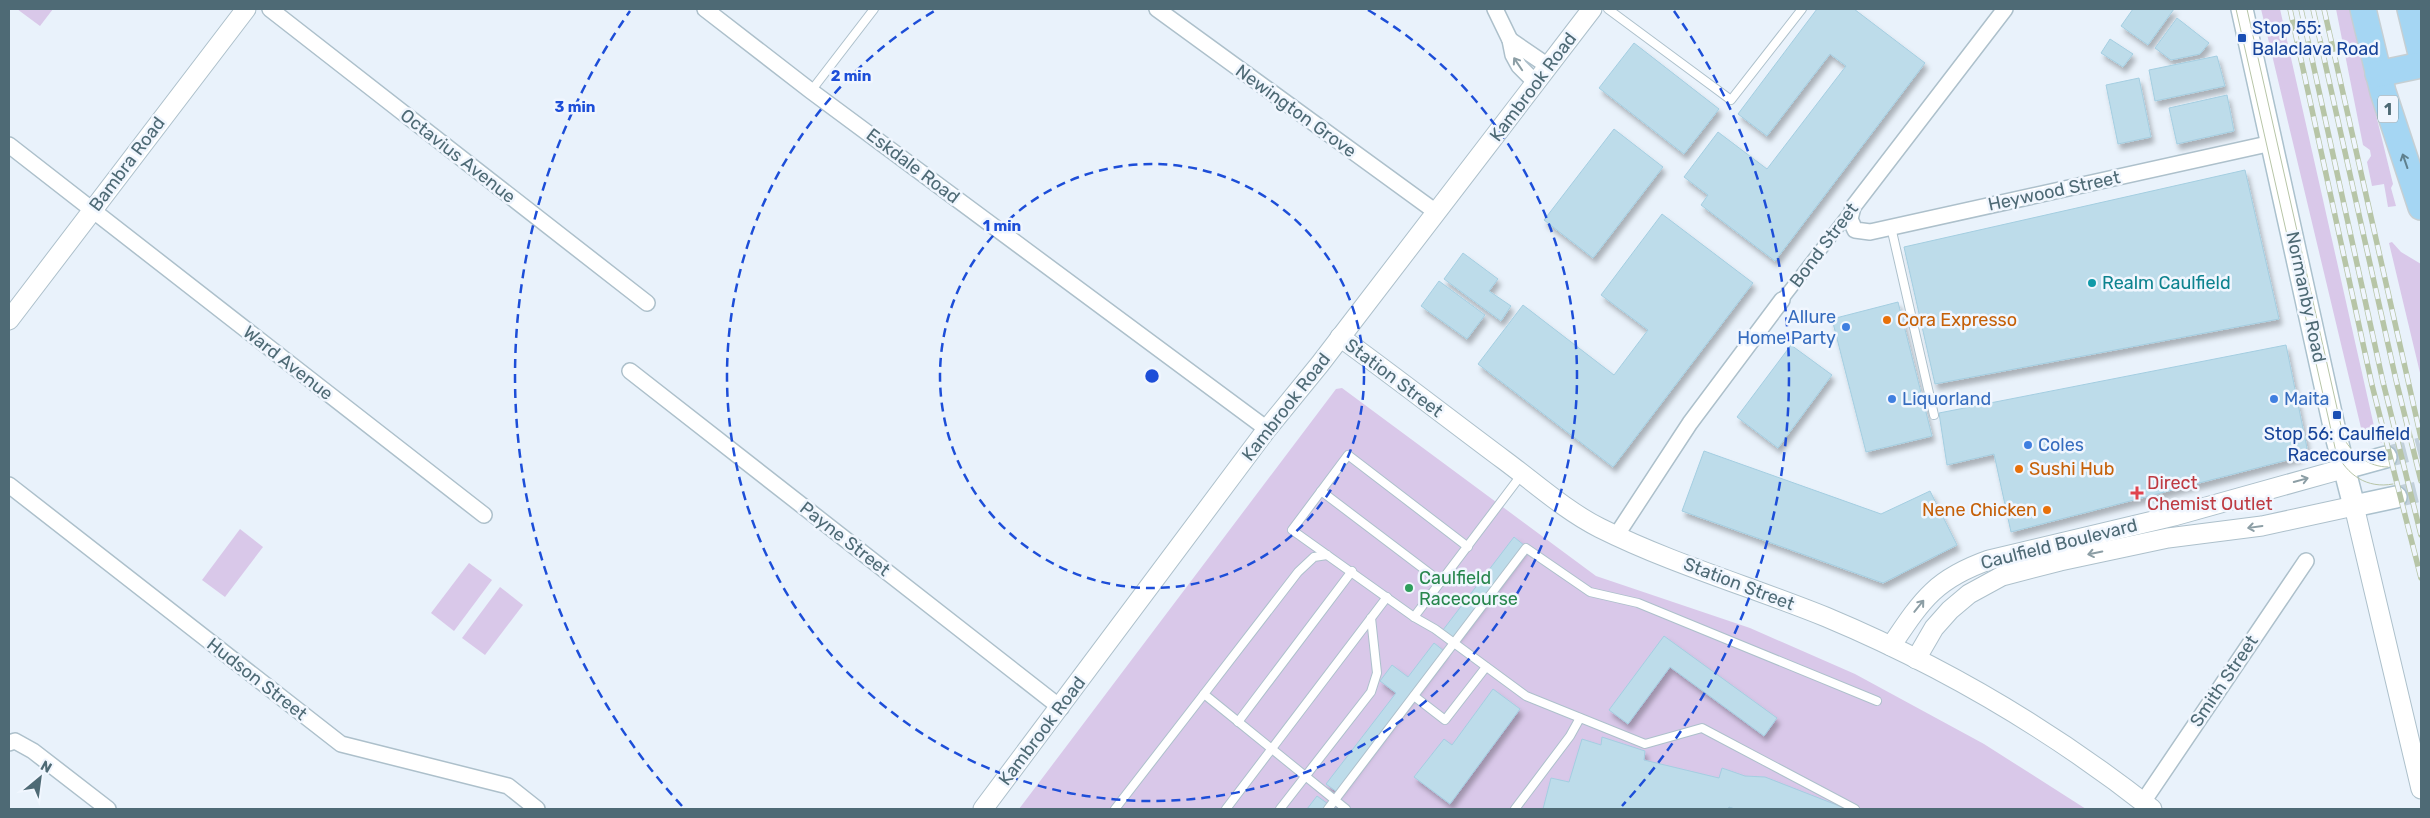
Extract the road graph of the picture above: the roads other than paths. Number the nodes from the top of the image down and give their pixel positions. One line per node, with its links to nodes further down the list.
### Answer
1 (246, 9): 24 (street, Bambra Road)
2 (270, 9): 29 (street, Octavius Avenue)
3 (705, 9): 20 (street, Eskdale Road)
4 (874, 9): 20 (lane)
5 (1157, 9): 25 (street, Newington Grove)
6 (1495, 9): 14 (street)
7 (1592, 9): 17 (street, Kambrook Road)
8 (1608, 9): 9 (lane)
9 (1802, 9)
10 (2005, 9): 26 (street, Bond Street)
11 (2242, 9): 21 (main road, Normanby Road)
12 (2363, 9): 18 (highway, 1)
13 (2410, 9): 15 (highway)
14 (1510, 40): 17 (street); 19 (street, one-way to 14)
15 (2421, 54)
16 (2421, 64): 18 (highway)
17 (1548, 66): 19 (street, Kambrook Road)
18 (2378, 74): 23 (highway, 1, one-way to 18)
19 (1536, 83): 25 (street, Kambrook Road)
20 (811, 91): 34 (street, Eskdale Road)
21 (2272, 143): 27 (street, Heywood Street); 36 (main road, Normanby Road)
22 (9, 145): 24 (street, Ward Avenue)
23 (2421, 207)
24 (92, 210): 30 (street, Bambra Road); 42 (street, Ward Avenue)
25 (1436, 212): 31 (street, Kambrook Road)
26 (1850, 212): 27 (street, Heywood Street); 28 (street, Bond Street)
27 (1890, 227): 33 (lane)
28 (1782, 300): 43 (street, Bond Street)
29 (647, 303)
30 (9, 320)
31 (1340, 337): 34 (street, Kambrook Road); 37 (street, Station Street)
32 (630, 371): 59 (street, Payne Street)
33 (1934, 415)
34 (1267, 429): 59 (street, Kambrook Road)
35 (2386, 457): 36 (main road)
36 (2346, 468): 41 (main road, Normanby Road); 53 (street, Caulfield Boulevard, one-way to 36)
37 (1522, 474): 43 (street, Station Street); 44 (lane)
38 (9, 485): 69 (street, Hudson Street)
39 (1321, 491): 44 (lane); 45 (lane); 48 (lane)
40 (2396, 497): 41 (main road)
41 (2354, 506): 54 (street, Caulfield Boulevard, one-way to 54); 65 (street, Normanby Road)
42 (484, 515)
43 (1616, 536): 53 (street, Station Street)
44 (1468, 547): 48 (lane)
45 (1327, 555): 47 (lane); 56 (lane)
46 (2306, 561): 67 (street, Smith Street)
47 (1352, 571): 49 (lane); 61 (lane)
48 (1441, 582): 50 (lane)
49 (1387, 597): 50 (lane); 51 (lane)
50 (1414, 617): 52 (lane)
51 (1371, 618): 63 (lane); 64 (lane)
52 (1453, 643): 55 (lane); 57 (lane); 58 (lane)
53 (1891, 646): 54 (street, Station Street)
54 (1916, 659): 67 (street, Station Street)
55 (1486, 667): 57 (lane); 60 (lane)
56 (1204, 694): 61 (lane); 71 (lane)
57 (1414, 696): 66 (lane)
58 (1877, 701)
59 (1060, 708): 70 (street, Kambrook Road)
60 (1580, 718): 76 (lane); 77 (lane)
61 (1238, 722): 63 (lane)
62 (9, 743): 68 (street)
63 (1271, 749): 64 (lane); 72 (lane)
64 (1305, 776): 66 (lane); 73 (lane)
65 (2421, 789)
66 (1336, 800): 74 (lane); 75 (lane)
67 (2148, 806)
68 (108, 809)
69 (537, 809)
70 (983, 809)
71 (1115, 809)
72 (1226, 809)
73 (1280, 809)
74 (1328, 809)
75 (1346, 809)
76 (1515, 809)
77 (1855, 809)

